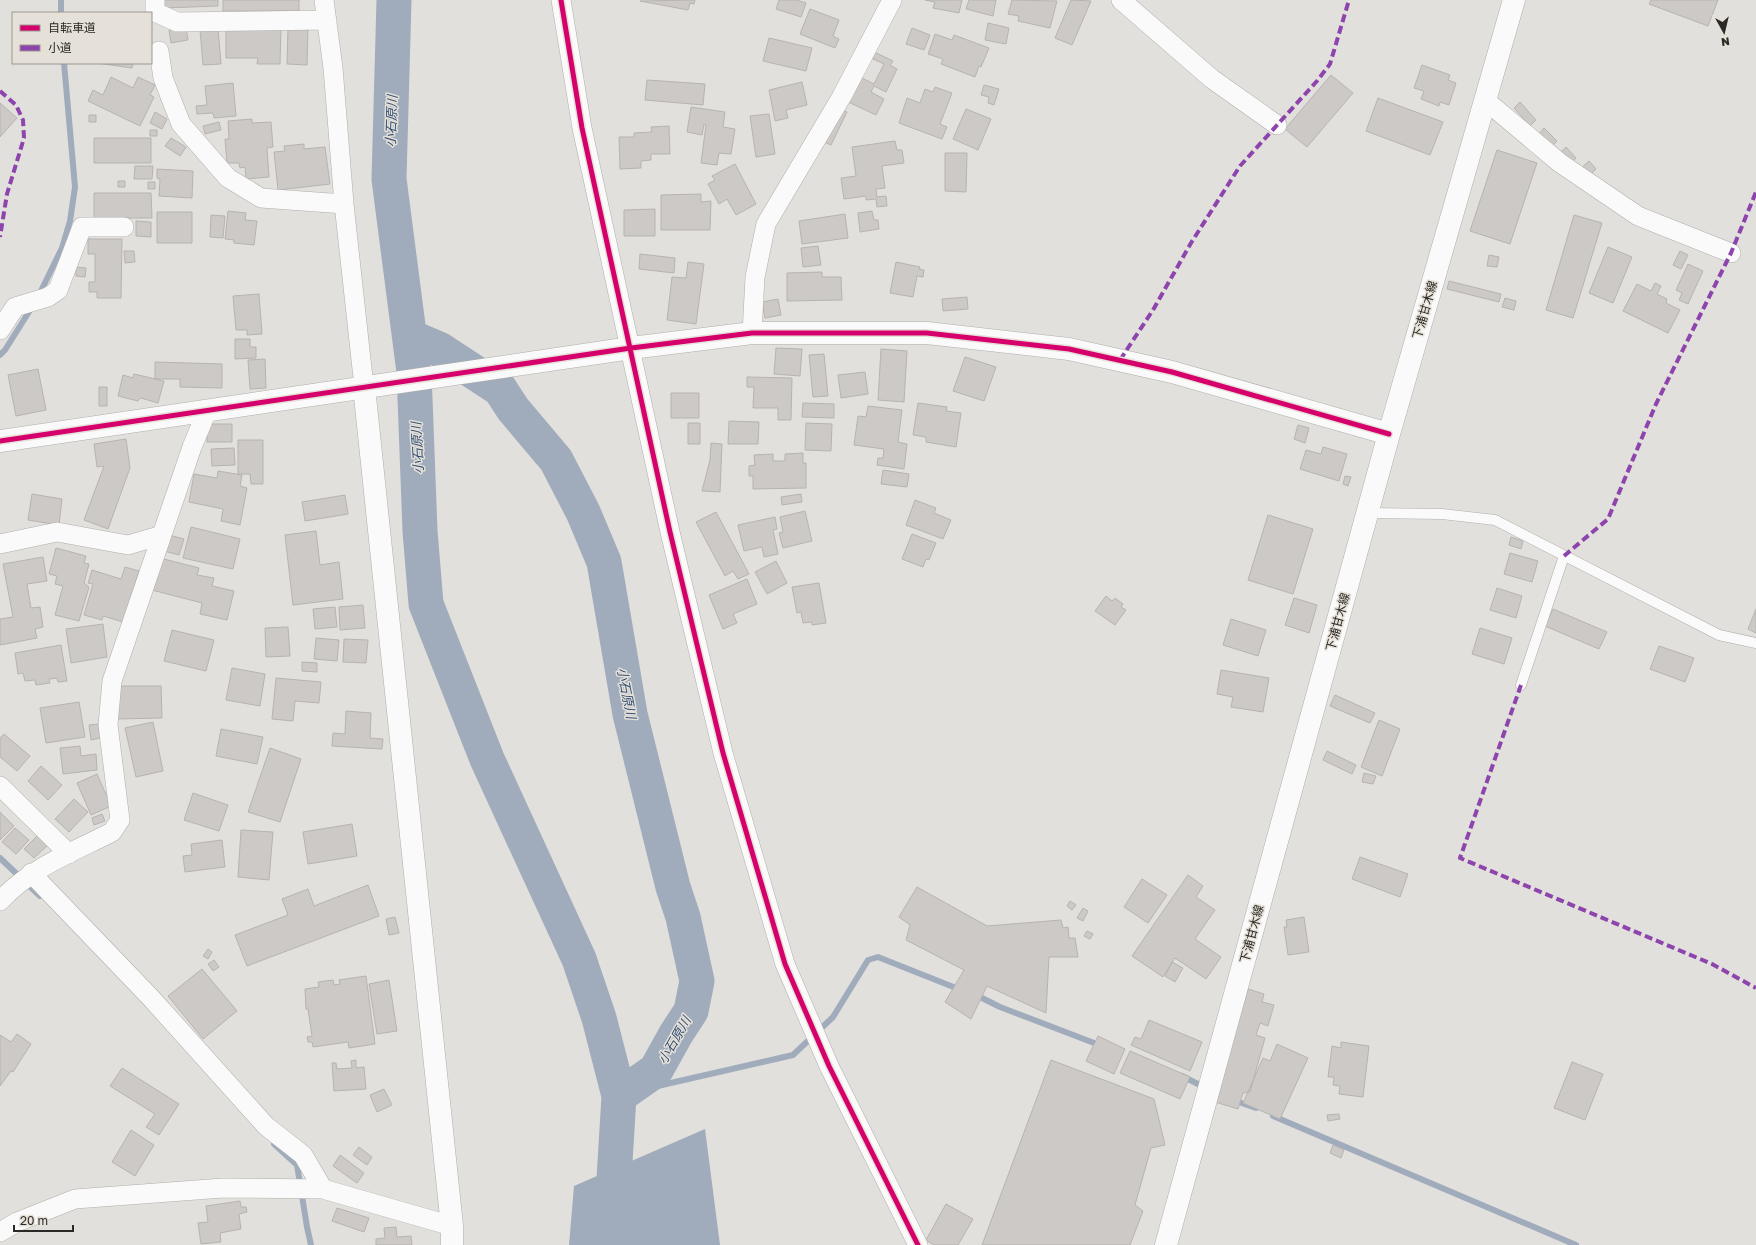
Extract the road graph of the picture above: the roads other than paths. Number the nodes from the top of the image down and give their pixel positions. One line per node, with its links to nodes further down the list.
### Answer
1 (154, 0): 7 (street)
2 (324, 0): 7 (street)
3 (561, 0): 16 (street)
4 (892, 0): 15 (street)
5 (1122, 0): 10 (street)
6 (1514, 0): 9 (street, 下浦甘木線)
7 (327, 20): 11 (street)
8 (160, 51): 11 (street)
9 (1485, 100): 13 (street); 19 (street, 下浦甘木線)
10 (1277, 125)
11 (344, 204): 17 (street)
12 (124, 227): 14 (street)
13 (1731, 253)
14 (0, 330)
15 (752, 333): 16 (street); 19 (street)
16 (625, 349): 17 (street); 34 (street)
17 (364, 386): 18 (street); 33 (street)
18 (207, 411): 20 (street); 22 (street)
19 (1389, 434): 21 (street, 下浦甘木線)
20 (0, 441)
21 (1368, 513): 24 (lane); 35 (street, 下浦甘木線)
22 (162, 535): 23 (street); 28 (street)
23 (0, 544)
24 (1564, 556): 25 (lane); 26 (lane)
25 (1756, 643)
26 (1521, 685)
27 (0, 786): 28 (street)
28 (69, 854): 29 (street)
29 (31, 873): 30 (street); 31 (street)
30 (3, 890)
31 (323, 1189): 32 (street); 33 (street)
32 (0, 1232)
33 (452, 1236)
34 (918, 1245)
35 (1166, 1245)

